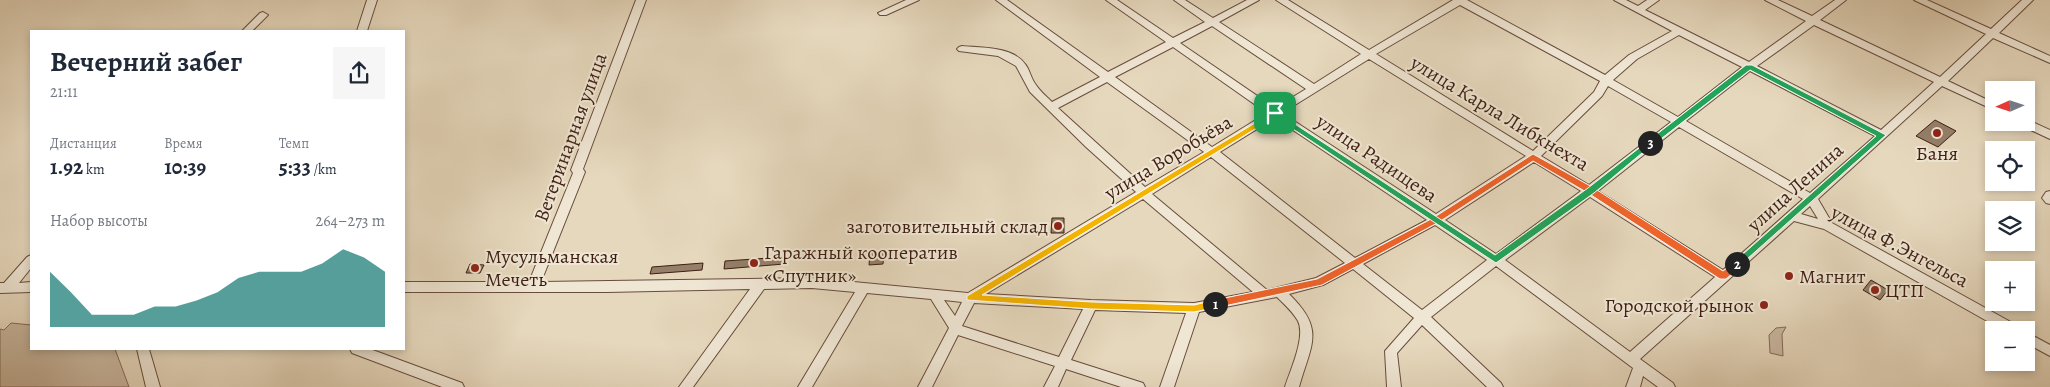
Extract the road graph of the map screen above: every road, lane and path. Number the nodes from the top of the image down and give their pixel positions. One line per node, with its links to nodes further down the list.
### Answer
1 (372, 0): 22 (street)
2 (641, 0): 58 (street, Ветеринарная улица)
3 (914, 0): 17 (street)
4 (1001, 0): 32 (street)
5 (1111, 0): 25 (street, улица Радищева)
6 (1179, 0): 20 (street)
7 (1254, 0): 20 (street)
8 (1282, 0): 27 (street, улица Карла Либкнехта)
9 (1460, 0): 27 (street, улица Воробьёва); 33 (street, улица Ф.Энгельса)
10 (1619, 0): 16 (street)
11 (1654, 0): 16 (street)
12 (1770, 0): 19 (street)
13 (1841, 0): 19 (street)
14 (1919, 0): 24 (street)
15 (2028, 0): 24 (street, улица Ленина)
16 (1638, 10): 23 (street)
17 (883, 13)
18 (263, 16): 21 (street)
19 (1814, 21): 29 (street); 34 (street)
20 (1213, 22): 25 (street); 35 (street)
21 (248, 30)
22 (362, 30)
23 (1678, 32): 28 (street); 33 (street)
24 (1992, 33): 30 (street); 34 (street, улица Ленина)
25 (1173, 43): 32 (street); 38 (street, улица Радищева)
26 (962, 49): 37 (street)
27 (1369, 54): 35 (street, улица Воробьёва); 44 (street, улица Карла Либкнехта)
28 (1729, 56): 29 (street); 31 (street)
29 (1760, 60): 31 (street)
30 (2050, 60)
31 (1749, 67): 39 (street); 41 (street)
32 (1108, 78): 37 (street); 43 (street)
33 (1606, 80): 39 (street, улица Ф.Энгельса); 44 (street)
34 (1942, 81): 36 (street); 41 (street, улица Ленина)
35 (1314, 89): 38 (street, улица Воробьёва)
36 (1985, 102)
37 (1051, 107): 46 (street)
38 (1275, 113): 43 (street, улица Воробьёва); 51 (street, улица Радищева)
39 (1677, 122): 45 (street); 48 (street, улица Ф.Энгельса)
40 (2035, 128): 42 (street)
41 (1882, 135): 48 (street, улица Ленина)
42 (2050, 135)
43 (1212, 152): 46 (street, улица Воробьёва); 55 (street)
44 (1533, 157): 45 (street, улица Карла Либкнехта); 51 (street)
45 (1591, 190): 53 (street); 56 (street, улица Карла Либкнехта)
46 (1144, 193): 64 (street); 66 (street, улица Воробьёва)
47 (2050, 195): 49 (street)
48 (1812, 199): 50 (street, улица Ленина); 52 (street)
49 (2050, 200)
50 (1792, 216): 52 (street, улица Ф.Энгельса); 56 (street, улица Ленина)
51 (1436, 220): 53 (street, улица Радищева); 55 (street)
52 (1828, 226): 70 (street, улица Ф.Энгельса)
53 (1496, 260): 69 (street); 77 (street, улица Радищева)
54 (30, 261): 61 (street)
55 (1353, 264): 63 (street); 69 (street)
56 (1723, 276): 77 (street, улица Ленина)
57 (761, 283): 58 (street); 60 (street); 80 (street)
58 (533, 286): 62 (street)
59 (30, 287): 61 (street)
60 (864, 287): 65 (street); 81 (street)
61 (4, 288)
62 (405, 288)
63 (1280, 291): 64 (street); 86 (street)
64 (1265, 294): 68 (street)
65 (935, 296): 66 (street); 71 (street)
66 (970, 298): 67 (street); 71 (street)
67 (1091, 305): 68 (street); 76 (street)
68 (1194, 308): 85 (street)
69 (1422, 317): 87 (street); 88 (street)
70 (1998, 321)
71 (956, 329): 76 (street); 82 (street)
72 (2035, 342): 75 (street)
73 (144, 350): 78 (street)
74 (359, 350): 79 (street)
75 (2050, 351)
76 (1062, 363): 83 (street); 84 (street)
77 (1635, 364): 89 (street); 90 (street, улица Радищева)
78 (153, 387)
79 (457, 387)
80 (686, 387)
81 (805, 387)
82 (925, 387)
83 (1050, 387)
84 (1138, 387)
85 (1167, 387)
86 (1292, 387)
87 (1394, 387)
88 (1496, 387)
89 (1633, 387)
90 (1668, 387)

